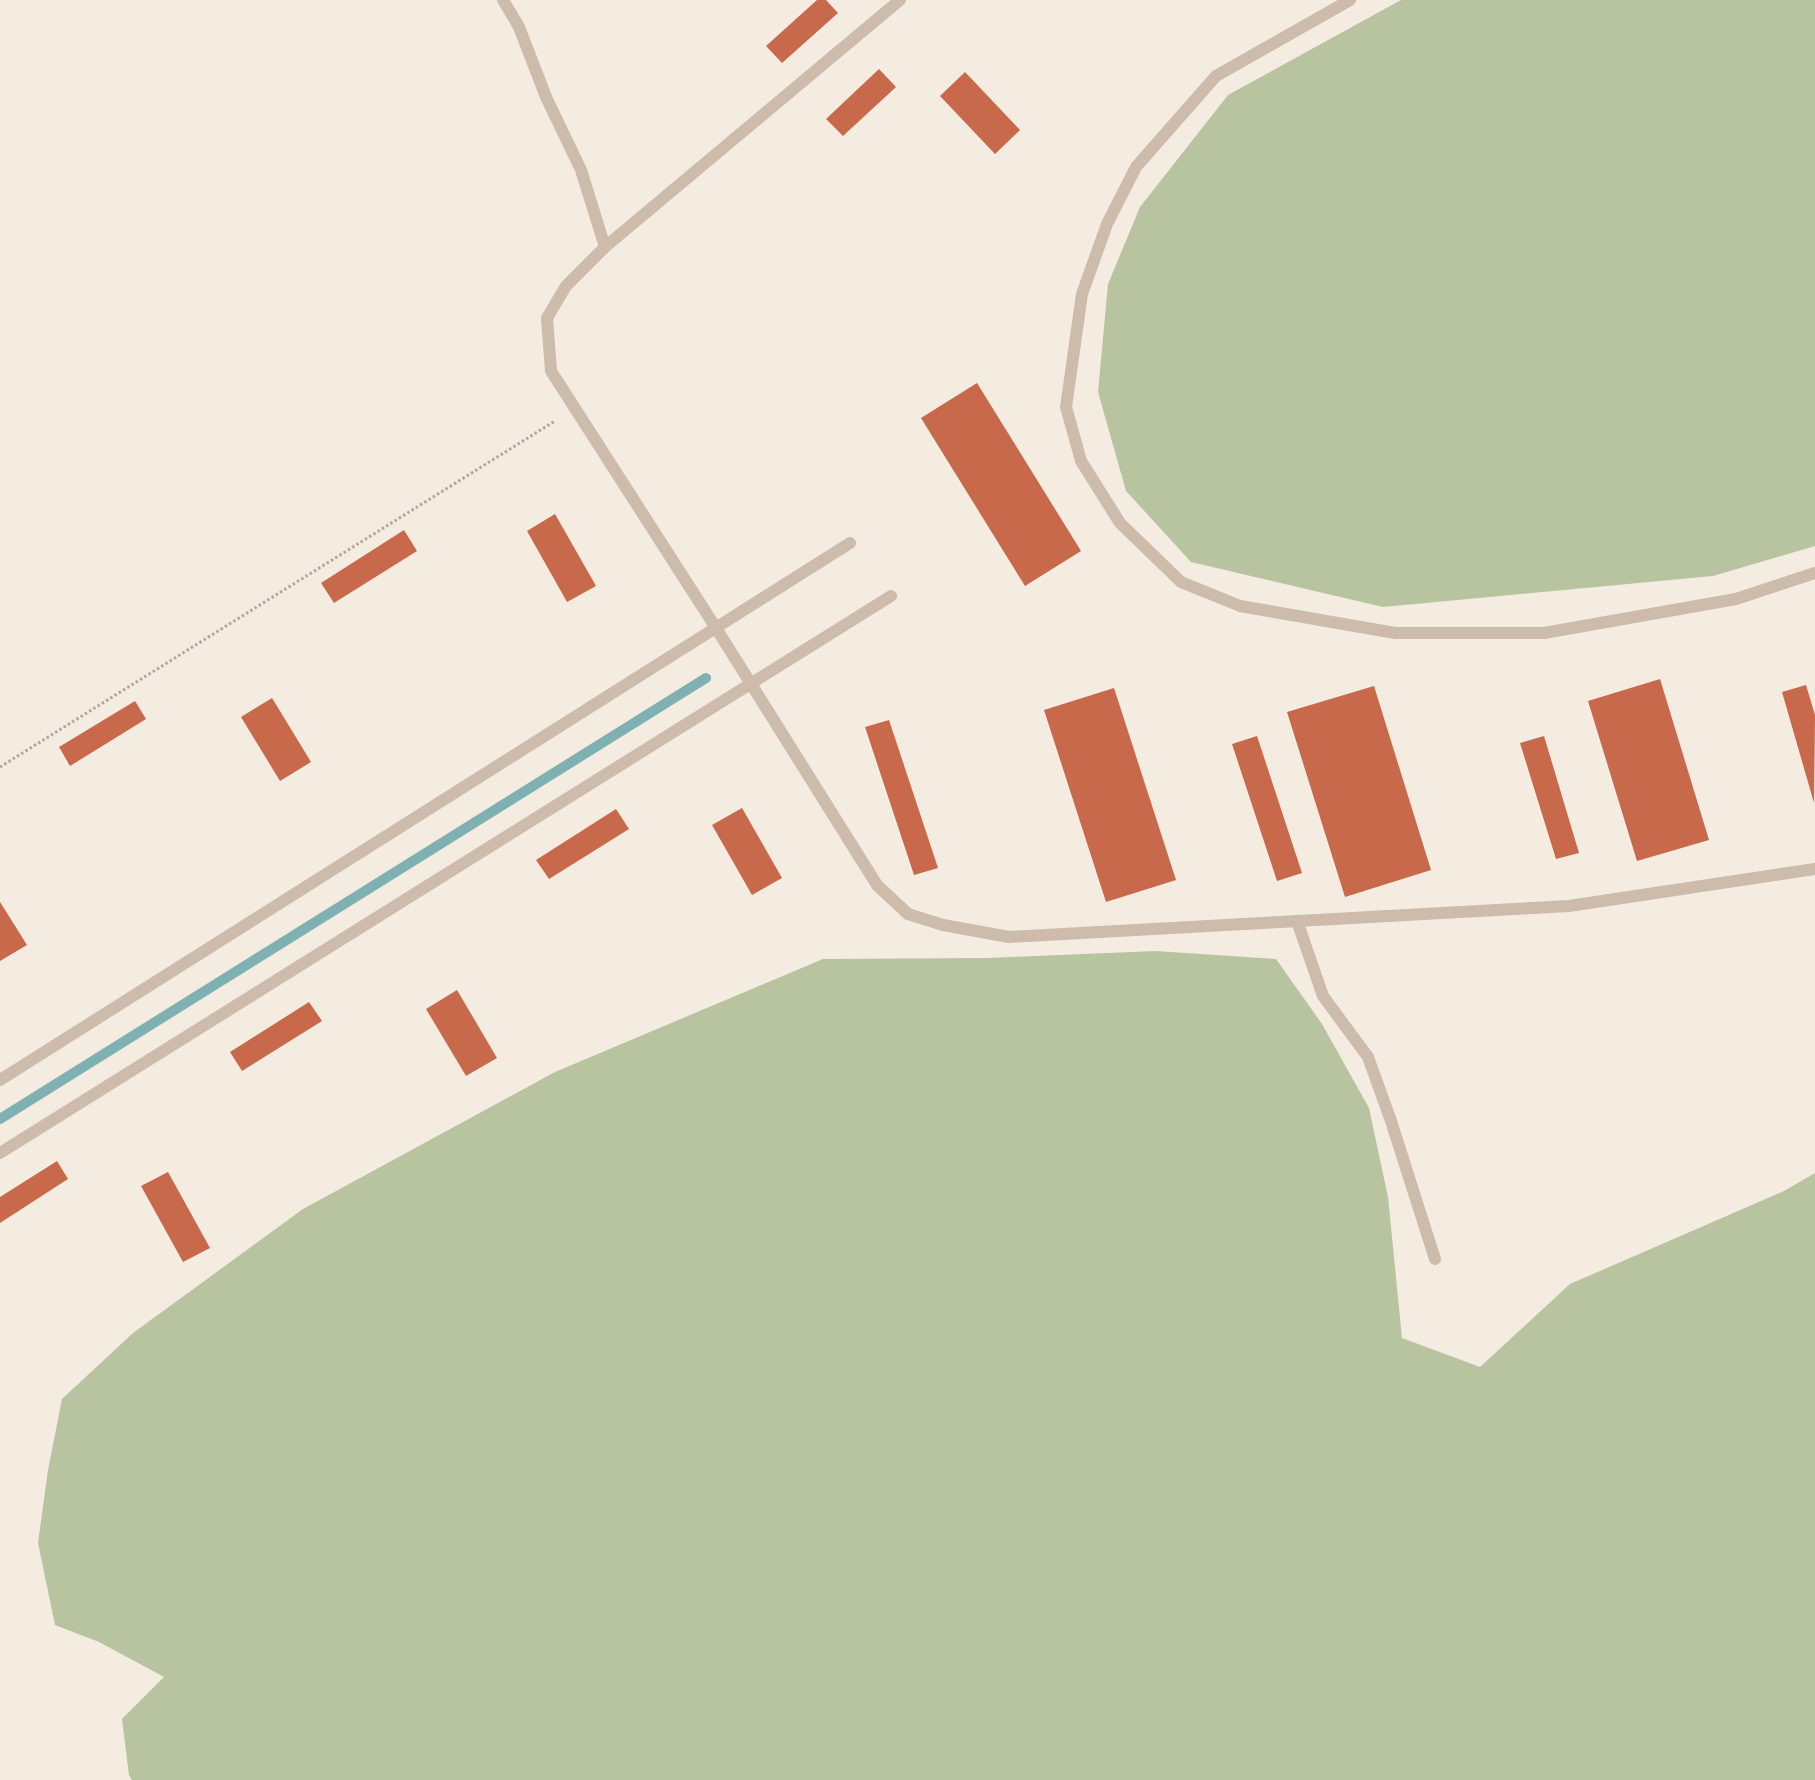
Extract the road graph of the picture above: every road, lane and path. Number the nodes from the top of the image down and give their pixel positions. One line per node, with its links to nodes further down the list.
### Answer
1 (503, 0): 4 (street)
2 (900, 0): 4 (street)
3 (1350, 0): 7 (street)
4 (605, 247): 5 (street)
5 (575, 409): 9 (street); 11 (path)
6 (850, 543): 9 (street)
7 (1815, 573)
8 (891, 596): 10 (street)
9 (716, 628): 10 (street); 14 (street)
10 (750, 684): 13 (street); 15 (street)
11 (0, 767)
12 (1815, 869): 13 (street)
13 (1298, 921): 16 (street)
14 (0, 1080)
15 (0, 1153)
16 (1435, 1259)

